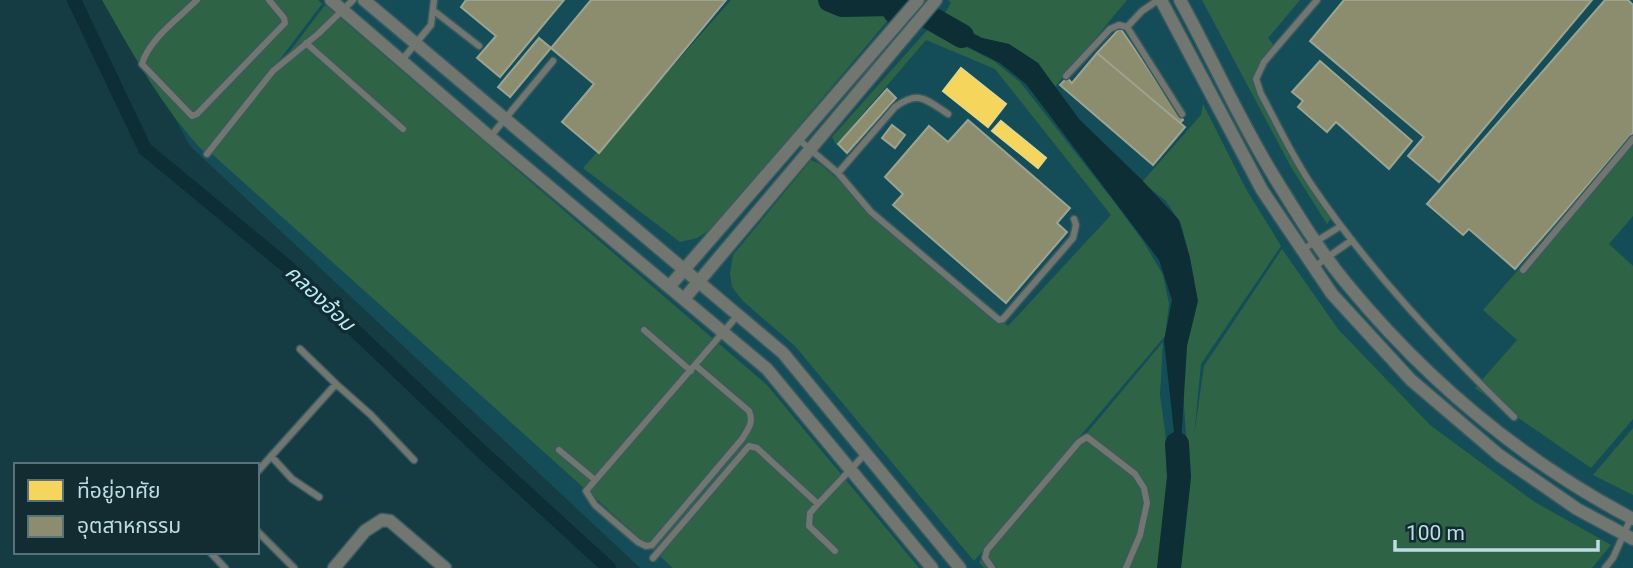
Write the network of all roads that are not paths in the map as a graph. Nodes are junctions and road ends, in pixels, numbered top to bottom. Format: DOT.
graph roads {
  1 [pos="197,0"];
  2 [pos="269,0"];
  3 [pos="331,0"];
  4 [pos="353,0"];
  5 [pos="365,0"];
  6 [pos="434,0"];
  7 [pos="918,0"];
  8 [pos="1160,0"];
  9 [pos="1317,0"];
  10 [pos="1183,1"];
  11 [pos="934,2"];
  12 [pos="343,10"];
  13 [pos="434,11"];
  14 [pos="1127,27"];
  15 [pos="306,43"];
  16 [pos="415,43"];
  17 [pos="479,46"];
  18 [pos="401,61"];
  19 [pos="553,61"];
  20 [pos="1066,76"];
  21 [pos="948,114"];
  22 [pos="1182,114"];
  23 [pos="504,120"];
  24 [pos="403,129"];
  25 [pos="489,137"];
  26 [pos="798,139"];
  27 [pos="1633,139"];
  28 [pos="810,149"];
  29 [pos="207,154"];
  30 [pos="838,173"];
  31 [pos="1074,219"];
  32 [pos="1341,226"];
  33 [pos="1352,240"];
  34 [pos="1316,242"];
  35 [pos="1302,250"];
  36 [pos="1328,258"];
  37 [pos="1313,267"];
  38 [pos="684,269"];
  39 [pos="1523,270"];
  40 [pos="697,281"];
  41 [pos="669,287"];
  42 [pos="684,299"];
  43 [pos="738,315"];
  44 [pos="644,330"];
  45 [pos="724,332"];
  46 [pos="300,349"];
  47 [pos="693,368"];
  48 [pos="337,383"];
  49 [pos="1514,417"];
  50 [pos="559,450"];
  51 [pos="866,453"];
  52 [pos="271,456"];
  53 [pos="414,460"];
  54 [pos="851,469"];
  55 [pos="259,470"];
  56 [pos="595,480"];
  57 [pos="319,497"];
  58 [pos="818,503"];
  59 [pos="1632,518"];
  60 [pos="259,533"];
  61 [pos="1628,536"];
  62 [pos="835,551"];
  63 [pos="213,554"];
  64 [pos="653,558"];
  65 [pos="225,568"];
  66 [pos="294,568"];
  67 [pos="334,568"];
  68 [pos="445,568"];
  69 [pos="932,568"];
  70 [pos="960,568"];
  71 [pos="992,568"];
  72 [pos="1126,568"];
  73 [pos="1605,568"];
  1 -- 2 [label="lane"];
  3 -- 12 [label="street"];
  4 -- 12 [label="lane"];
  5 -- 16 [label="street"];
  6 -- 13 [label="lane"];
  7 -- 26 [label="street"];
  8 -- 14 [label="lane"];
  8 -- 35 [label="street"];
  9 -- 32 [label="lane"];
  10 -- 34 [label="street"];
  11 -- 28 [label="street"];
  12 -- 15 [label="lane"];
  12 -- 18 [label="street"];
  13 -- 16 [label="lane"];
  13 -- 17 [label="lane"];
  14 -- 20 [label="lane"];
  14 -- 22 [label="lane"];
  15 -- 24 [label="lane"];
  15 -- 29 [label="lane"];
  16 -- 18 [label="lane"];
  16 -- 23 [label="street"];
  18 -- 25 [label="street"];
  19 -- 23 [label="lane"];
  21 -- 30 [label="lane"];
  23 -- 25 [label="lane"];
  23 -- 38 [label="street"];
  25 -- 41 [label="street"];
  26 -- 28 [label="lane"];
  26 -- 38 [label="street"];
  27 -- 39 [label="lane"];
  28 -- 30 [label="lane"];
  28 -- 40 [label="street"];
  30 -- 31 [label="lane"];
  32 -- 33 [label="lane"];
  32 -- 34 [label="lane"];
  33 -- 36 [label="lane"];
  33 -- 49 [label="lane"];
  34 -- 35 [label="lane"];
  34 -- 36 [label="street"];
  35 -- 37 [label="street"];
  36 -- 37 [label="lane"];
  36 -- 59 [label="street"];
  37 -- 61 [label="street"];
  38 -- 40 [label="street"];
  38 -- 41 [label="street"];
  40 -- 42 [label="street"];
  40 -- 43 [label="street"];
  41 -- 42 [label="street"];
  42 -- 45 [label="street"];
  43 -- 45 [label="lane"];
  43 -- 51 [label="street"];
  44 -- 47 [label="lane"];
  45 -- 47 [label="lane"];
  45 -- 54 [label="street"];
  46 -- 48 [label="lane"];
  47 -- 56 [label="lane"];
  47 -- 56 [label="lane"];
  48 -- 52 [label="lane"];
  48 -- 53 [label="lane"];
  50 -- 56 [label="lane"];
  51 -- 54 [label="lane"];
  51 -- 70 [label="street"];
  52 -- 55 [label="lane"];
  52 -- 57 [label="lane"];
  54 -- 58 [label="lane"];
  54 -- 69 [label="street"];
  58 -- 62 [label="lane"];
  58 -- 64 [label="lane"];
  59 -- 61 [label="lane"];
  60 -- 66 [label="lane"];
  61 -- 73 [label="lane"];
  63 -- 65 [label="lane"];
  67 -- 68 [label="street"];
  71 -- 72 [label="lane"];
}
